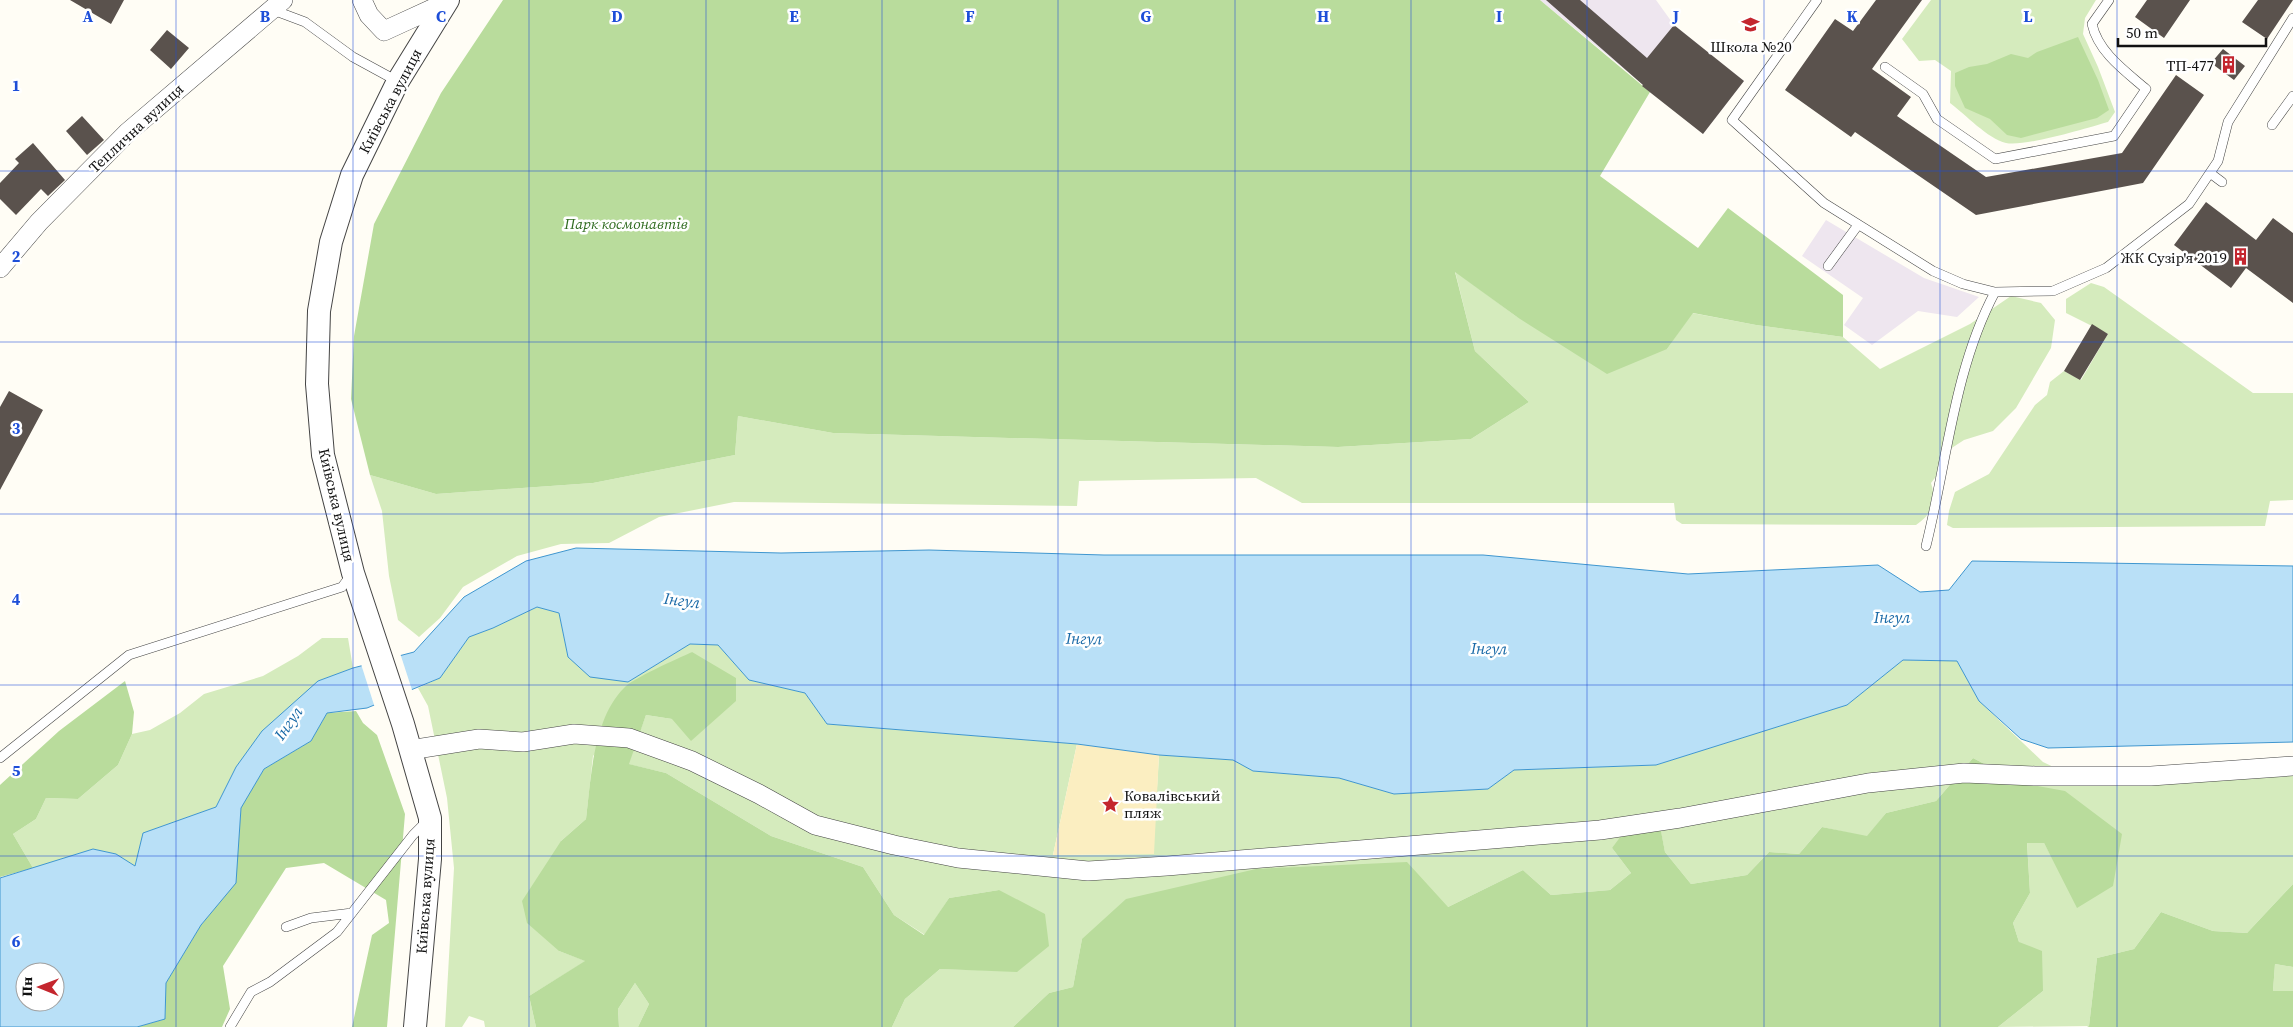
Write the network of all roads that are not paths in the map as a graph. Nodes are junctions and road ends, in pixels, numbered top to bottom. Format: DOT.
graph roads {
  1 [pos="350,0"];
  2 [pos="1817,0"];
  3 [pos="2109,0"];
  4 [pos="447,2"];
  5 [pos="277,4"];
  6 [pos="365,8"];
  7 [pos="2293,18"];
  8 [pos="1885,67"];
  9 [pos="398,81"];
  10 [pos="2293,96"];
  11 [pos="2272,125"];
  12 [pos="2210,173"];
  13 [pos="2222,182"];
  14 [pos="1858,225"];
  15 [pos="1828,266"];
  16 [pos="0,268"];
  17 [pos="1995,292"];
  18 [pos="1926,546"];
  19 [pos="353,573"];
  20 [pos="410,750"];
  21 [pos="0,758"];
  22 [pos="2293,766"];
  23 [pos="430,818"];
  24 [pos="352,913"];
  25 [pos="286,927"];
  26 [pos="230,1027"];
  27 [pos="415,1027"];
  1 -- 6 [label="lane"];
  2 -- 14 [label="lane"];
  3 -- 8 [label="lane"];
  4 -- 6 [label="street"];
  4 -- 9 [label="street, Київська вулиця"];
  5 -- 9 [label="lane"];
  5 -- 16 [label="street, Теплична вулиця"];
  7 -- 12 [label="lane"];
  9 -- 19 [label="street, Київська вулиця"];
  10 -- 11 [label="lane"];
  12 -- 13 [label="lane"];
  12 -- 17 [label="lane"];
  14 -- 15 [label="lane"];
  14 -- 17 [label="lane"];
  17 -- 18 [label="lane"];
  19 -- 20 [label="street, Київська вулиця"];
  19 -- 21 [label="lane"];
  20 -- 22 [label="street"];
  20 -- 23 [label="street, Київська вулиця"];
  23 -- 24 [label="lane"];
  23 -- 27 [label="street, Київська вулиця"];
  24 -- 25 [label="lane"];
  24 -- 26 [label="lane"];
}
